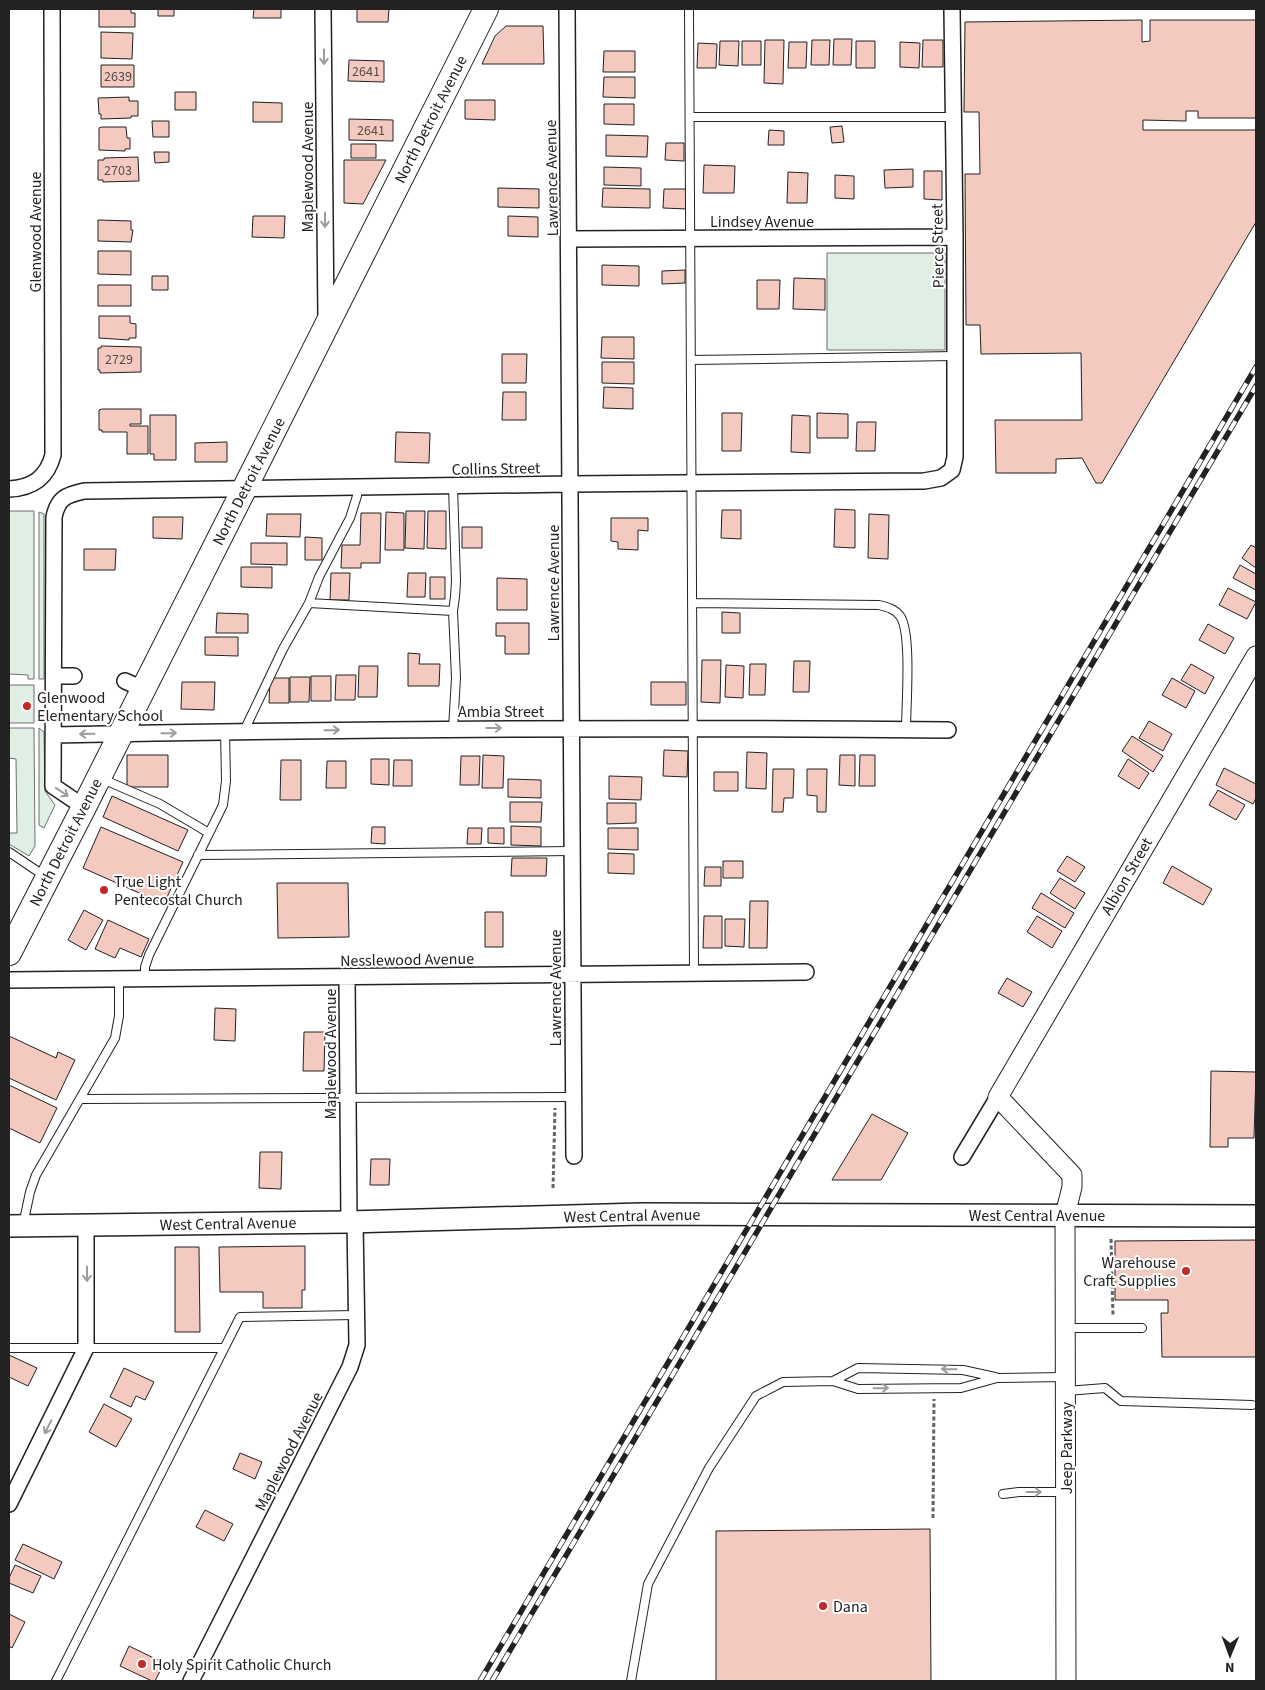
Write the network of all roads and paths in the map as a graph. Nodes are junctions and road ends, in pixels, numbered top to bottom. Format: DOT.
graph roads {
  1 [pos="52,9"];
  2 [pos="323,9"];
  3 [pos="486,9"];
  4 [pos="567,9"];
  5 [pos="689,9"];
  6 [pos="952,9"];
  7 [pos="952,116"];
  8 [pos="690,117"];
  9 [pos="955,237"];
  10 [pos="569,239"];
  11 [pos="691,239"];
  12 [pos="326,326"];
  13 [pos="956,356"];
  14 [pos="691,360"];
  15 [pos="942,478"];
  16 [pos="570,484"];
  17 [pos="692,484"];
  18 [pos="453,486"];
  19 [pos="357,487"];
  20 [pos="9,488"];
  21 [pos="244,489"];
  22 [pos="309,603"];
  23 [pos="692,603"];
  24 [pos="453,611"];
  25 [pos="1256,656"];
  26 [pos="54,676"];
  27 [pos="74,676"];
  28 [pos="453,728"];
  29 [pos="571,728"];
  30 [pos="693,728"];
  31 [pos="906,729"];
  32 [pos="948,730"];
  33 [pos="244,731"];
  34 [pos="225,732"];
  35 [pos="121,734"];
  36 [pos="54,735"];
  37 [pos="98,778"];
  38 [pos="84,807"];
  39 [pos="209,833"];
  40 [pos="572,851"];
  41 [pos="9,852"];
  42 [pos="198,855"];
  43 [pos="47,878"];
  44 [pos="9,953"];
  45 [pos="806,972"];
  46 [pos="694,973"];
  47 [pos="573,975"];
  48 [pos="347,977"];
  49 [pos="9,980"];
  50 [pos="119,980"];
  51 [pos="145,980"];
  52 [pos="574,1097"];
  53 [pos="348,1098"];
  54 [pos="998,1098"];
  55 [pos="80,1100"];
  56 [pos="560,1105"];
  57 [pos="574,1156"];
  58 [pos="962,1157"];
  59 [pos="553,1188"];
  60 [pos="1066,1215"];
  61 [pos="1256,1216"];
  62 [pos="352,1221"];
  63 [pos="86,1225"];
  64 [pos="16,1226"];
  65 [pos="1111,1240"];
  66 [pos="356,1315"];
  67 [pos="1113,1316"];
  68 [pos="1066,1328"];
  69 [pos="1142,1328"];
  70 [pos="9,1348"];
  71 [pos="86,1348"];
  72 [pos="223,1348"];
  73 [pos="997,1378"];
  74 [pos="833,1381"];
  75 [pos="1066,1384"];
  76 [pos="934,1388"];
  77 [pos="1252,1404"];
  78 [pos="1066,1492"];
  79 [pos="1003,1494"];
  80 [pos="9,1504"];
  81 [pos="933,1518"];
  82 [pos="56,1681"];
  83 [pos="191,1681"];
  84 [pos="631,1681"];
  85 [pos="1066,1681"];
  1 -- 20 [label="street, Glenwood Avenue"];
  2 -- 12 [label="street, Maplewood Avenue, one-way"];
  3 -- 12 [label="main road, North Detroit Avenue"];
  4 -- 10 [label="street, Lawrence Avenue"];
  5 -- 8 [label="lane"];
  6 -- 7 [label="street, Pierce Street"];
  7 -- 8 [label="lane"];
  7 -- 9 [label="street, Pierce Street"];
  8 -- 11 [label="lane"];
  9 -- 11 [label="street, Lindsey Avenue"];
  9 -- 13 [label="street, Pierce Street"];
  10 -- 11 [label="street, Lindsey Avenue"];
  10 -- 16 [label="street, Lawrence Avenue"];
  11 -- 14 [label="lane"];
  12 -- 21 [label="main road, North Detroit Avenue"];
  13 -- 14 [label="lane"];
  13 -- 15 [label="street, Pierce Street"];
  14 -- 17 [label="lane"];
  15 -- 17 [label="street, Collins Street"];
  16 -- 17 [label="street, Collins Street"];
  16 -- 18 [label="street, Collins Street"];
  16 -- 29 [label="street, Lawrence Avenue"];
  17 -- 23 [label="lane"];
  18 -- 19 [label="street, Collins Street"];
  18 -- 24 [label="lane"];
  19 -- 21 [label="street, Collins Street"];
  19 -- 22 [label="lane"];
  21 -- 26 [label="street, Collins Street"];
  21 -- 35 [label="main road, North Detroit Avenue"];
  22 -- 24 [label="lane"];
  22 -- 33 [label="lane"];
  23 -- 30 [label="lane"];
  23 -- 31 [label="lane"];
  24 -- 28 [label="lane"];
  25 -- 54 [label="street, Albion Street"];
  26 -- 27 [label="street"];
  26 -- 36 [label="street"];
  28 -- 29 [label="street, Ambia Street, one-way"];
  33 -- 28 [label="street, Ambia Street, one-way"];
  29 -- 30 [label="street, Ambia Street"];
  29 -- 40 [label="street, Lawrence Avenue"];
  30 -- 31 [label="street, Ambia Street"];
  30 -- 46 [label="lane"];
  31 -- 32 [label="street, Ambia Street"];
  33 -- 34 [label="street, Ambia Street"];
  35 -- 34 [label="street, Ambia Street, one-way"];
  34 -- 39 [label="lane"];
  35 -- 36 [label="street, Ambia Street, one-way"];
  35 -- 37 [label="main road, North Detroit Avenue"];
  36 -- 38 [label="street, one-way"];
  37 -- 38 [label="main road, North Detroit Avenue"];
  37 -- 39 [label="lane"];
  38 -- 43 [label="main road, North Detroit Avenue"];
  39 -- 42 [label="lane"];
  40 -- 42 [label="lane"];
  40 -- 47 [label="street, Lawrence Avenue"];
  41 -- 43 [label="lane"];
  42 -- 51 [label="lane"];
  43 -- 44 [label="main road, North Detroit Avenue"];
  45 -- 46 [label="street, Nesslewood Avenue"];
  46 -- 47 [label="street, Nesslewood Avenue"];
  47 -- 48 [label="street, Nesslewood Avenue"];
  47 -- 52 [label="street, Lawrence Avenue"];
  48 -- 51 [label="street, Nesslewood Avenue"];
  48 -- 53 [label="street, Maplewood Avenue"];
  49 -- 50 [label="street, Nesslewood Avenue"];
  50 -- 51 [label="street, Nesslewood Avenue"];
  50 -- 55 [label="lane"];
  52 -- 53 [label="lane"];
  52 -- 57 [label="street, Lawrence Avenue"];
  53 -- 55 [label="lane"];
  53 -- 62 [label="street, Maplewood Avenue"];
  54 -- 58 [label="street, Albion Street"];
  54 -- 60 [label="street"];
  55 -- 64 [label="lane"];
  56 -- 59 [label="path"];
  60 -- 61 [label="main road, West Central Avenue"];
  60 -- 62 [label="main road, West Central Avenue"];
  60 -- 68 [label="street, Jeep Parkway"];
  62 -- 63 [label="main road, West Central Avenue"];
  62 -- 66 [label="street, Maplewood Avenue"];
  63 -- 64 [label="main road, West Central Avenue"];
  63 -- 71 [label="street, one-way"];
  65 -- 67 [label="path"];
  66 -- 72 [label="lane"];
  66 -- 83 [label="street, Maplewood Avenue"];
  68 -- 69 [label="lane"];
  68 -- 75 [label="street, Jeep Parkway"];
  70 -- 71 [label="lane"];
  71 -- 72 [label="lane"];
  71 -- 80 [label="street, one-way"];
  72 -- 82 [label="lane"];
  73 -- 74 [label="lane, one-way"];
  73 -- 75 [label="lane"];
  73 -- 76 [label="lane"];
  74 -- 76 [label="lane, one-way"];
  74 -- 84 [label="lane"];
  75 -- 77 [label="lane"];
  75 -- 78 [label="street, Jeep Parkway"];
  76 -- 81 [label="path"];
  79 -- 78 [label="lane, one-way"];
  78 -- 85 [label="street, Jeep Parkway"];
}
